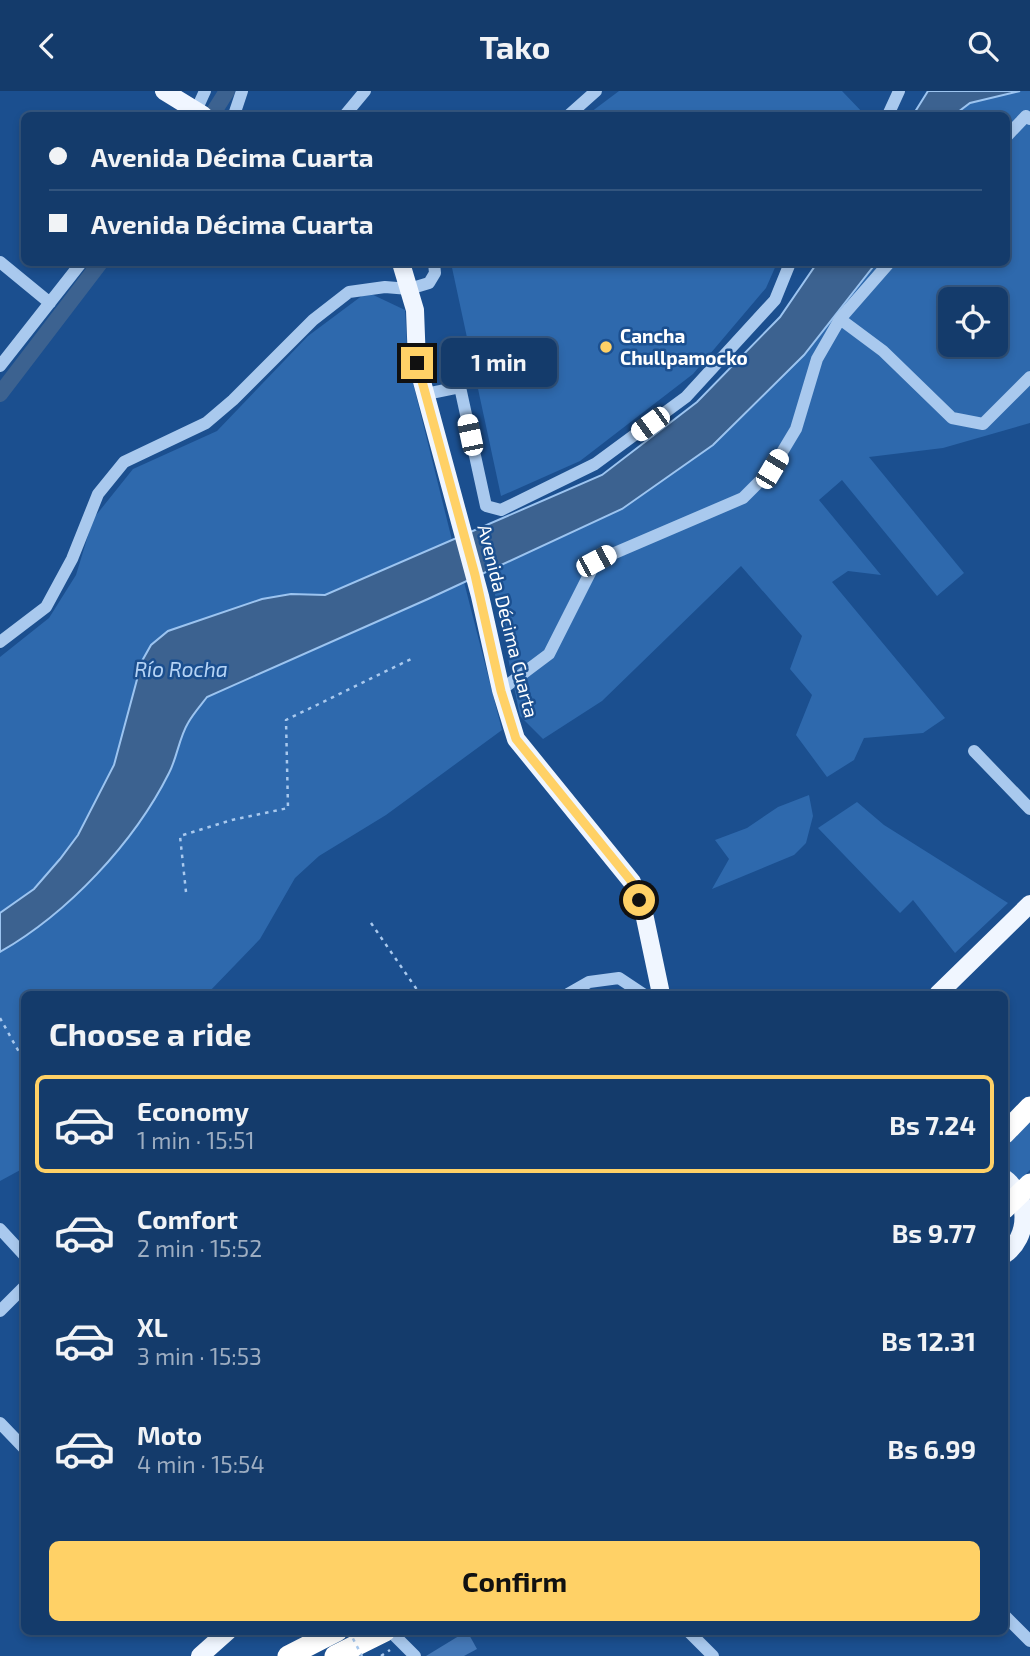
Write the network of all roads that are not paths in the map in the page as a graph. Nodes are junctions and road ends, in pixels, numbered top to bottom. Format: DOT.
graph roads {
  1 [pos="164,91"];
  2 [pos="205,91"];
  3 [pos="242,91"];
  4 [pos="365,91"];
  5 [pos="596,91"];
  6 [pos="899,91"];
  7 [pos="195,112"];
  8 [pos="199,112"];
  9 [pos="235,112"];
  10 [pos="348,112"];
  11 [pos="572,112"];
  12 [pos="889,112"];
  13 [pos="1030,119"];
  14 [pos="1010,133"];
  15 [pos="0,262"];
  16 [pos="79,266"];
  17 [pos="402,266"];
  18 [pos="434,266"];
  19 [pos="789,266"];
  20 [pos="886,266"];
  21 [pos="409,289"];
  22 [pos="50,303"];
  23 [pos="840,319"];
  24 [pos="0,366"];
  25 [pos="1030,377"];
  26 [pos="426,394"];
  27 [pos="0,642"];
  28 [pos="501,691"];
  29 [pos="974,751"];
  30 [pos="1030,809"];
  31 [pos="1030,904"];
  32 [pos="573,991"];
  33 [pos="638,991"];
  34 [pos="661,991"];
  35 [pos="941,991"];
  36 [pos="1030,1107"];
  37 [pos="1008,1130"];
  38 [pos="1008,1180"];
  39 [pos="1026,1188"];
  40 [pos="1008,1205"];
  41 [pos="0,1229"];
  42 [pos="1025,1249"];
  43 [pos="21,1252"];
  44 [pos="1008,1254"];
  45 [pos="21,1290"];
  46 [pos="0,1311"];
  47 [pos="0,1423"];
  48 [pos="21,1445"];
  49 [pos="1008,1619"];
  50 [pos="219,1635"];
  51 [pos="329,1635"];
  52 [pos="376,1635"];
  53 [pos="393,1635"];
  54 [pos="692,1635"];
  55 [pos="1030,1641"];
  56 [pos="408,1654"];
  57 [pos="200,1656"];
  58 [pos="288,1656"];
  59 [pos="335,1656"];
  60 [pos="713,1656"];
  1 -- 7 [label="main road"];
  2 -- 8 [label="street"];
  3 -- 9 [label="street"];
  4 -- 10 [label="street"];
  5 -- 11 [label="street"];
  6 -- 12 [label="street"];
  13 -- 14 [label="street"];
  15 -- 22 [label="street"];
  16 -- 22 [label="street"];
  17 -- 21 [label="main road, Avenida Décima Cuarta"];
  18 -- 21 [label="street"];
  19 -- 26 [label="street"];
  20 -- 23 [label="street"];
  21 -- 26 [label="main road, Avenida Décima Cuarta"];
  21 -- 27 [label="street"];
  22 -- 24 [label="street"];
  23 -- 25 [label="street"];
  23 -- 28 [label="street"];
  26 -- 28 [label="main road, Avenida Décima Cuarta"];
  28 -- 34 [label="main road, Avenida Décima Cuarta"];
  29 -- 30 [label="street"];
  31 -- 35 [label="main road"];
  32 -- 33 [label="street"];
  36 -- 37 [label="highway"];
  38 -- 39 [label="main road"];
  39 -- 40 [label="highway"];
  39 -- 42 [label="main road"];
  41 -- 43 [label="street"];
  42 -- 44 [label="main road"];
  45 -- 46 [label="street"];
  47 -- 48 [label="street"];
  49 -- 55 [label="street"];
  50 -- 57 [label="main road"];
  51 -- 58 [label="highway"];
  52 -- 59 [label="highway"];
  53 -- 56 [label="street"];
  54 -- 60 [label="street"];
}
